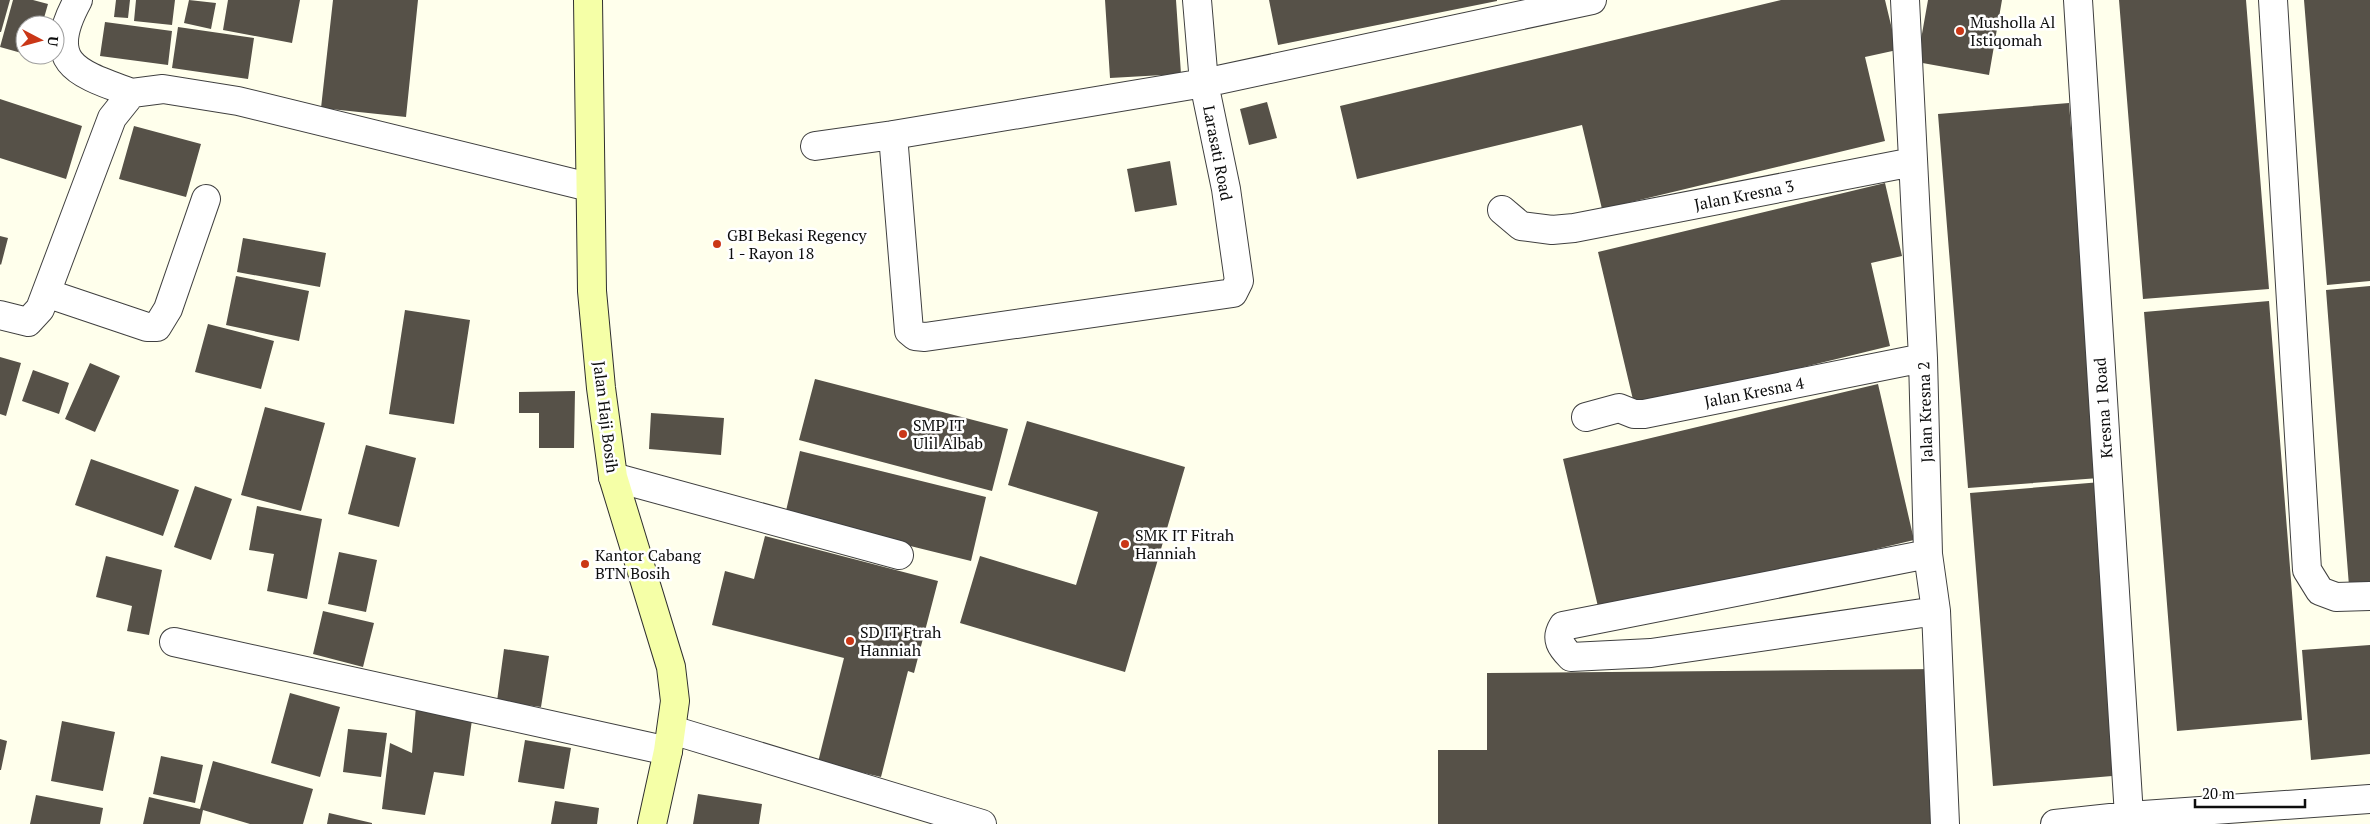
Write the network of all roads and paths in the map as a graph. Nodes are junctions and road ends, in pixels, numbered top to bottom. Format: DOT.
graph roads {
  1 [pos="78,0"];
  2 [pos="588,0"];
  3 [pos="1197,0"];
  4 [pos="1592,0"];
  5 [pos="1904,0"];
  6 [pos="2078,0"];
  7 [pos="2273,0"];
  8 [pos="1204,84"];
  9 [pos="132,93"];
  10 [pos="893,135"];
  11 [pos="816,146"];
  12 [pos="1913,162"];
  13 [pos="589,188"];
  14 [pos="206,199"];
  15 [pos="1502,210"];
  16 [pos="46,293"];
  17 [pos="0,315"];
  18 [pos="1923,358"];
  19 [pos="1586,417"];
  20 [pos="613,477"];
  21 [pos="1928,554"];
  22 [pos="899,555"];
  23 [pos="2370,596"];
  24 [pos="1936,611"];
  25 [pos="174,642"];
  26 [pos="670,740"];
  27 [pos="2370,799"];
  28 [pos="2129,816"];
  29 [pos="652,824"];
  30 [pos="982,824"];
  31 [pos="1945,824"];
  32 [pos="2055,824"];
  1 -- 9 [label="street"];
  2 -- 13 [label="main road, Jalan Haji Bosih"];
  3 -- 8 [label="street, Larasati Road"];
  4 -- 8 [label="street"];
  5 -- 12 [label="street, Jalan Kresna 2"];
  6 -- 28 [label="street, Kresna 1 Road"];
  7 -- 23 [label="street"];
  8 -- 10 [label="street"];
  8 -- 10 [label="street, Larasati Road"];
  9 -- 13 [label="street"];
  9 -- 16 [label="street"];
  10 -- 11 [label="street"];
  12 -- 15 [label="street, Jalan Kresna 3"];
  12 -- 18 [label="street, Jalan Kresna 2"];
  13 -- 20 [label="main road, Jalan Haji Bosih"];
  14 -- 16 [label="street"];
  16 -- 17 [label="street"];
  18 -- 19 [label="street, Jalan Kresna 4"];
  18 -- 21 [label="street, Jalan Kresna 2"];
  20 -- 22 [label="street"];
  20 -- 26 [label="main road, Jalan Haji Bosih"];
  21 -- 24 [label="street, Jalan Kresna 2"];
  21 -- 24 [label="street"];
  24 -- 31 [label="street, Jalan Kresna 2"];
  25 -- 26 [label="street"];
  26 -- 29 [label="main road, Jalan Haji Bosih"];
  26 -- 30 [label="street"];
  27 -- 28 [label="street"];
  28 -- 32 [label="street"];
}
